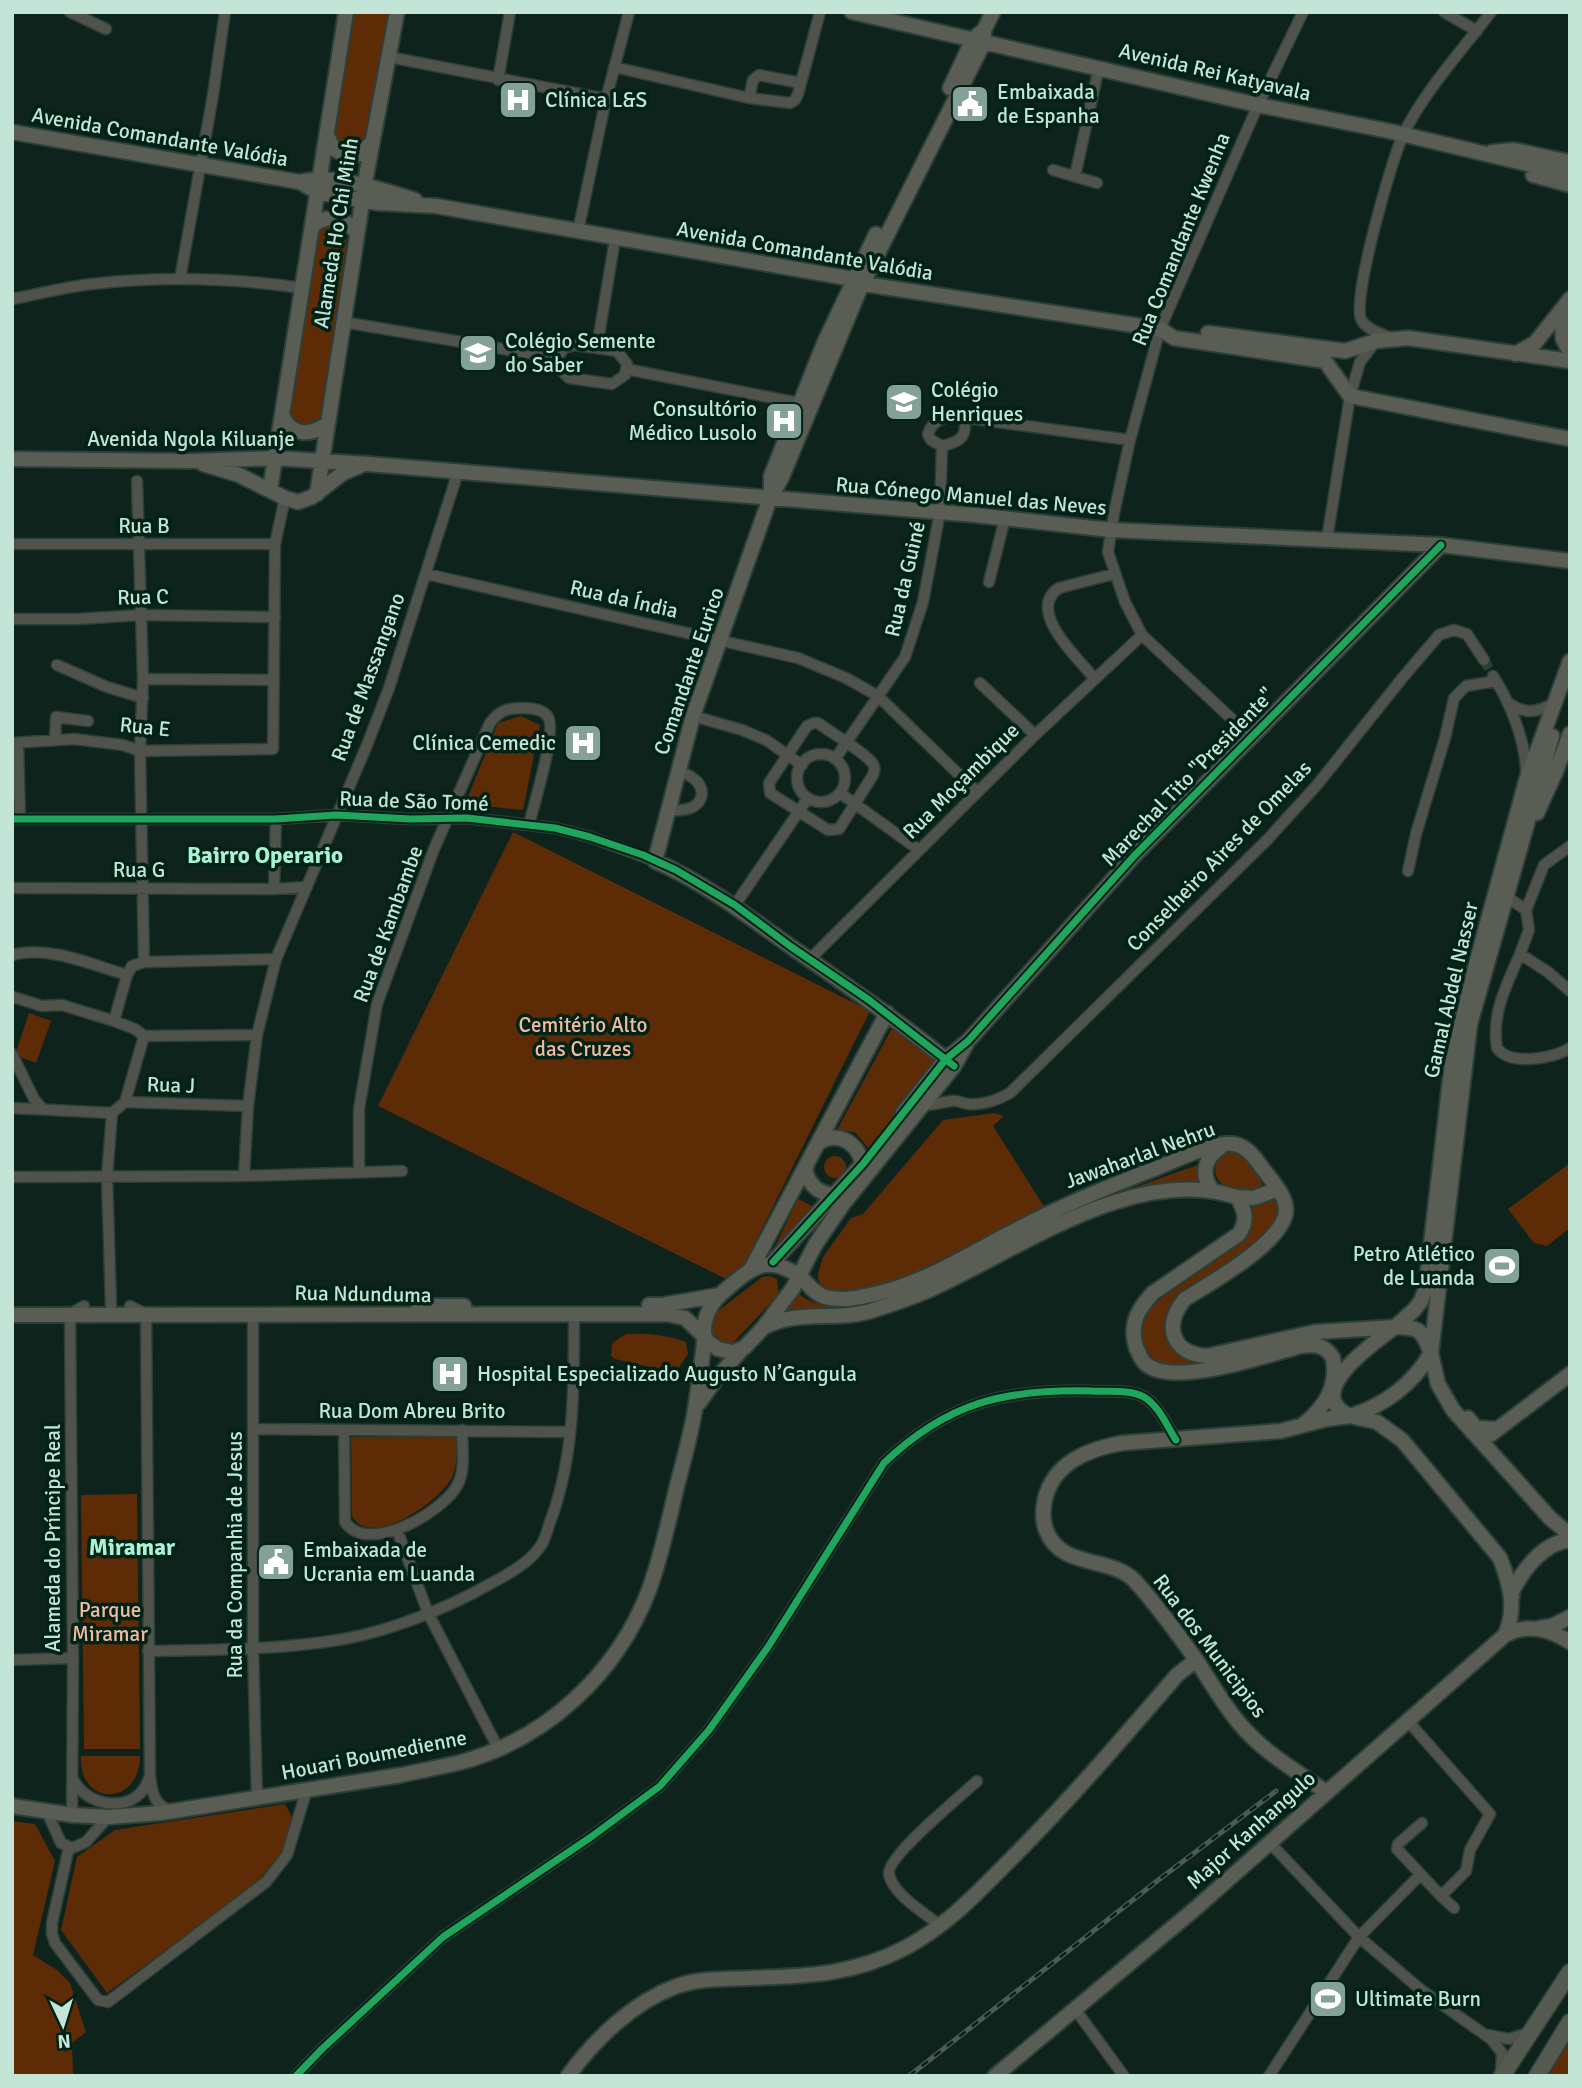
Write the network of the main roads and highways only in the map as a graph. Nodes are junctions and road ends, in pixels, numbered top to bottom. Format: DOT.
graph roads {
  1 [pos="346,12"];
  2 [pos="397,12"];
  3 [pos="852,12"];
  4 [pos="993,12"];
  5 [pos="980,37"];
  6 [pos="12,132"];
  7 [pos="327,135"];
  8 [pos="372,142"];
  9 [pos="1485,154"];
  10 [pos="1570,162"];
  11 [pos="1570,174"];
  12 [pos="1570,185"];
  13 [pos="319,186"];
  14 [pos="363,193"];
  15 [pos="312,226"];
  16 [pos="357,233"];
  17 [pos="858,281"];
  18 [pos="1565,305"];
  19 [pos="1164,331"];
  20 [pos="1570,352"];
  21 [pos="1515,354"];
  22 [pos="1570,361"];
  23 [pos="282,415"];
  24 [pos="328,423"];
  25 [pos="1570,439"];
  26 [pos="275,458"];
  27 [pos="12,459"];
  28 [pos="192,461"];
  29 [pos="322,461"];
  30 [pos="369,464"];
  31 [pos="270,491"];
  32 [pos="317,494"];
  33 [pos="770,498"];
  34 [pos="1441,545"];
  35 [pos="1570,561"];
  36 [pos="1570,661"];
  37 [pos="1570,678"];
  38 [pos="1570,734"];
  39 [pos="1521,845"];
  40 [pos="655,860"];
  41 [pos="887,1013"];
  42 [pos="950,1062"];
  43 [pos="818,1143"];
  44 [pos="1225,1144"];
  45 [pos="807,1162"];
  46 [pos="863,1171"];
  47 [pos="1278,1189"];
  48 [pos="1212,1190"];
  49 [pos="852,1193"];
  50 [pos="836,1195"];
  51 [pos="1237,1197"];
  52 [pos="773,1262"];
  53 [pos="750,1271"];
  54 [pos="800,1277"];
  55 [pos="1439,1283"];
  56 [pos="720,1295"];
  57 [pos="12,1307"];
  58 [pos="12,1315"];
  59 [pos="1395,1327"];
  60 [pos="763,1328"];
  61 [pos="705,1336"];
  62 [pos="744,1348"];
  63 [pos="1431,1353"];
  64 [pos="1569,1377"];
  65 [pos="1334,1385"];
  66 [pos="696,1407"];
  67 [pos="1350,1416"];
  68 [pos="1300,1427"];
  69 [pos="1497,1429"];
  70 [pos="1482,1443"];
  71 [pos="1570,1538"];
  72 [pos="1511,1594"];
  73 [pos="1570,1617"];
  74 [pos="1540,1628"];
  75 [pos="1505,1635"];
  76 [pos="1570,1642"];
  77 [pos="1196,1660"];
  78 [pos="1326,1792"];
  79 [pos="12,1806"];
  80 [pos="1570,1972"];
  81 [pos="1567,2025"];
  82 [pos="568,2076"];
  83 [pos="995,2076"];
  84 [pos="1501,2076"];
  85 [pos="1537,2076"];
  1 -- 7 [label="main road, Alameda Ho Chi Minh"];
  2 -- 8 [label="main road, Alameda Ho Chi Minh"];
  3 -- 5 [label="main road, Avenida Rei Katyavala"];
  4 -- 5 [label="main road, Comandante Eurico"];
  5 -- 9 [label="main road, Avenida Rei Katyavala"];
  5 -- 17 [label="main road, Comandante Eurico"];
  6 -- 13 [label="main road, Avenida Comandante Valódia"];
  7 -- 8 [label="main road"];
  7 -- 13 [label="main road, Alameda Ho Chi Minh"];
  8 -- 14 [label="main road, Alameda Ho Chi Minh"];
  9 -- 10 [label="main road"];
  9 -- 11 [label="main road, Avenida Rei Katyavala"];
  9 -- 12 [label="main road"];
  13 -- 14 [label="main road, Avenida Comandante Valódia"];
  13 -- 15 [label="main road, Alameda Ho Chi Minh"];
  14 -- 16 [label="main road, Alameda Ho Chi Minh"];
  14 -- 17 [label="main road, Avenida Comandante Valódia"];
  15 -- 16 [label="main road"];
  15 -- 23 [label="main road, Alameda Ho Chi Minh"];
  16 -- 24 [label="main road, Alameda Ho Chi Minh"];
  17 -- 19 [label="main road, Avenida Comandante Valódia"];
  17 -- 33 [label="main road, Comandante Eurico"];
  18 -- 20 [label="main road"];
  18 -- 21 [label="main road"];
  19 -- 21 [label="main road, Avenida Comandante Valódia"];
  19 -- 25 [label="main road, Avenida Comandante Valódia"];
  21 -- 22 [label="main road, Avenida Comandante Valódia"];
  23 -- 24 [label="main road"];
  23 -- 26 [label="main road, Alameda Ho Chi Minh"];
  24 -- 29 [label="main road, Alameda Ho Chi Minh"];
  26 -- 28 [label="main road, Avenida Ngola Kiluanje"];
  26 -- 29 [label="main road, Avenida Ngola Kiluanje"];
  26 -- 31 [label="main road, Alameda Ho Chi Minh"];
  27 -- 28 [label="main road, Avenida Ngola Kiluanje"];
  28 -- 31 [label="main road"];
  29 -- 30 [label="main road, Avenida Ngola Kiluanje"];
  29 -- 32 [label="main road, Alameda Ho Chi Minh"];
  30 -- 32 [label="main road"];
  30 -- 33 [label="main road, Rua Cónego Manuel das Neves"];
  31 -- 32 [label="main road"];
  33 -- 34 [label="main road, Rua Cónego Manuel das Neves"];
  33 -- 40 [label="main road, Comandante Eurico"];
  34 -- 35 [label="main road, Rua Cónego Manuel das Neves"];
  34 -- 42 [label="main road, Marechal Tito \"Presidente\""];
  36 -- 59 [label="main road, Gamal Abdel Nasser"];
  37 -- 39 [label="main road, Gamal Abdel Nasser"];
  38 -- 39 [label="main road, Gamal Abdel Nasser"];
  39 -- 55 [label="main road, Gamal Abdel Nasser"];
  40 -- 41 [label="main road, Rua de São Tomé"];
  41 -- 42 [label="main road, Rua de São Tomé"];
  41 -- 43 [label="main road"];
  42 -- 46 [label="main road, Marechal Tito \"Presidente\""];
  43 -- 45 [label="main road"];
  43 -- 46 [label="main road"];
  44 -- 47 [label="main road, Jawaharlal Nehru"];
  44 -- 48 [label="main road"];
  44 -- 54 [label="main road, Jawaharlal Nehru"];
  45 -- 50 [label="main road"];
  45 -- 53 [label="main road"];
  46 -- 49 [label="main road, Marechal Tito \"Presidente\""];
  46 -- 50 [label="main road, Marechal Tito \"Presidente\""];
  47 -- 51 [label="main road"];
  47 -- 59 [label="main road, Jawaharlal Nehru"];
  48 -- 51 [label="main road, Jawaharlal Nehru"];
  48 -- 60 [label="main road, Jawaharlal Nehru"];
  49 -- 50 [label="main road"];
  49 -- 54 [label="main road, Marechal Tito \"Presidente\""];
  50 -- 52 [label="main road, Marechal Tito \"Presidente\""];
  51 -- 65 [label="main road"];
  52 -- 53 [label="main road"];
  52 -- 54 [label="main road, Jawaharlal Nehru"];
  53 -- 56 [label="main road"];
  54 -- 60 [label="main road, Marechal Tito \"Presidente\""];
  55 -- 63 [label="main road, Gamal Abdel Nasser"];
  55 -- 69 [label="main road"];
  56 -- 57 [label="main road, Rua Ndunduma"];
  56 -- 61 [label="main road, Houari Boumedienne"];
  58 -- 61 [label="main road, Rua Ndunduma"];
  59 -- 63 [label="main road"];
  59 -- 65 [label="main road, Gamal Abdel Nasser"];
  60 -- 62 [label="main road, Marechal Tito \"Presidente\""];
  61 -- 62 [label="main road, Rua Ndunduma"];
  61 -- 66 [label="main road, Houari Boumedienne"];
  62 -- 66 [label="main road, Marechal Tito \"Presidente\""];
  63 -- 67 [label="main road, Rua dos Municipios"];
  63 -- 70 [label="main road"];
  64 -- 69 [label="main road"];
  65 -- 67 [label="main road"];
  65 -- 68 [label="main road, Gamal Abdel Nasser"];
  66 -- 79 [label="main road, Houari Boumedienne"];
  67 -- 68 [label="main road, Rua dos Municipios"];
  67 -- 72 [label="main road"];
  68 -- 77 [label="main road, Rua dos Municipios"];
  69 -- 70 [label="main road"];
  70 -- 71 [label="main road"];
  71 -- 72 [label="main road"];
  72 -- 74 [label="main road"];
  72 -- 75 [label="main road"];
  73 -- 74 [label="main road, Major Kanhangulo"];
  74 -- 75 [label="main road, Major Kanhangulo"];
  74 -- 76 [label="main road"];
  75 -- 78 [label="main road, Major Kanhangulo"];
  77 -- 78 [label="main road, Rua dos Municipios"];
  77 -- 82 [label="main road"];
  78 -- 83 [label="main road, Major Kanhangulo"];
  80 -- 84 [label="main road"];
  81 -- 85 [label="main road"];
}
